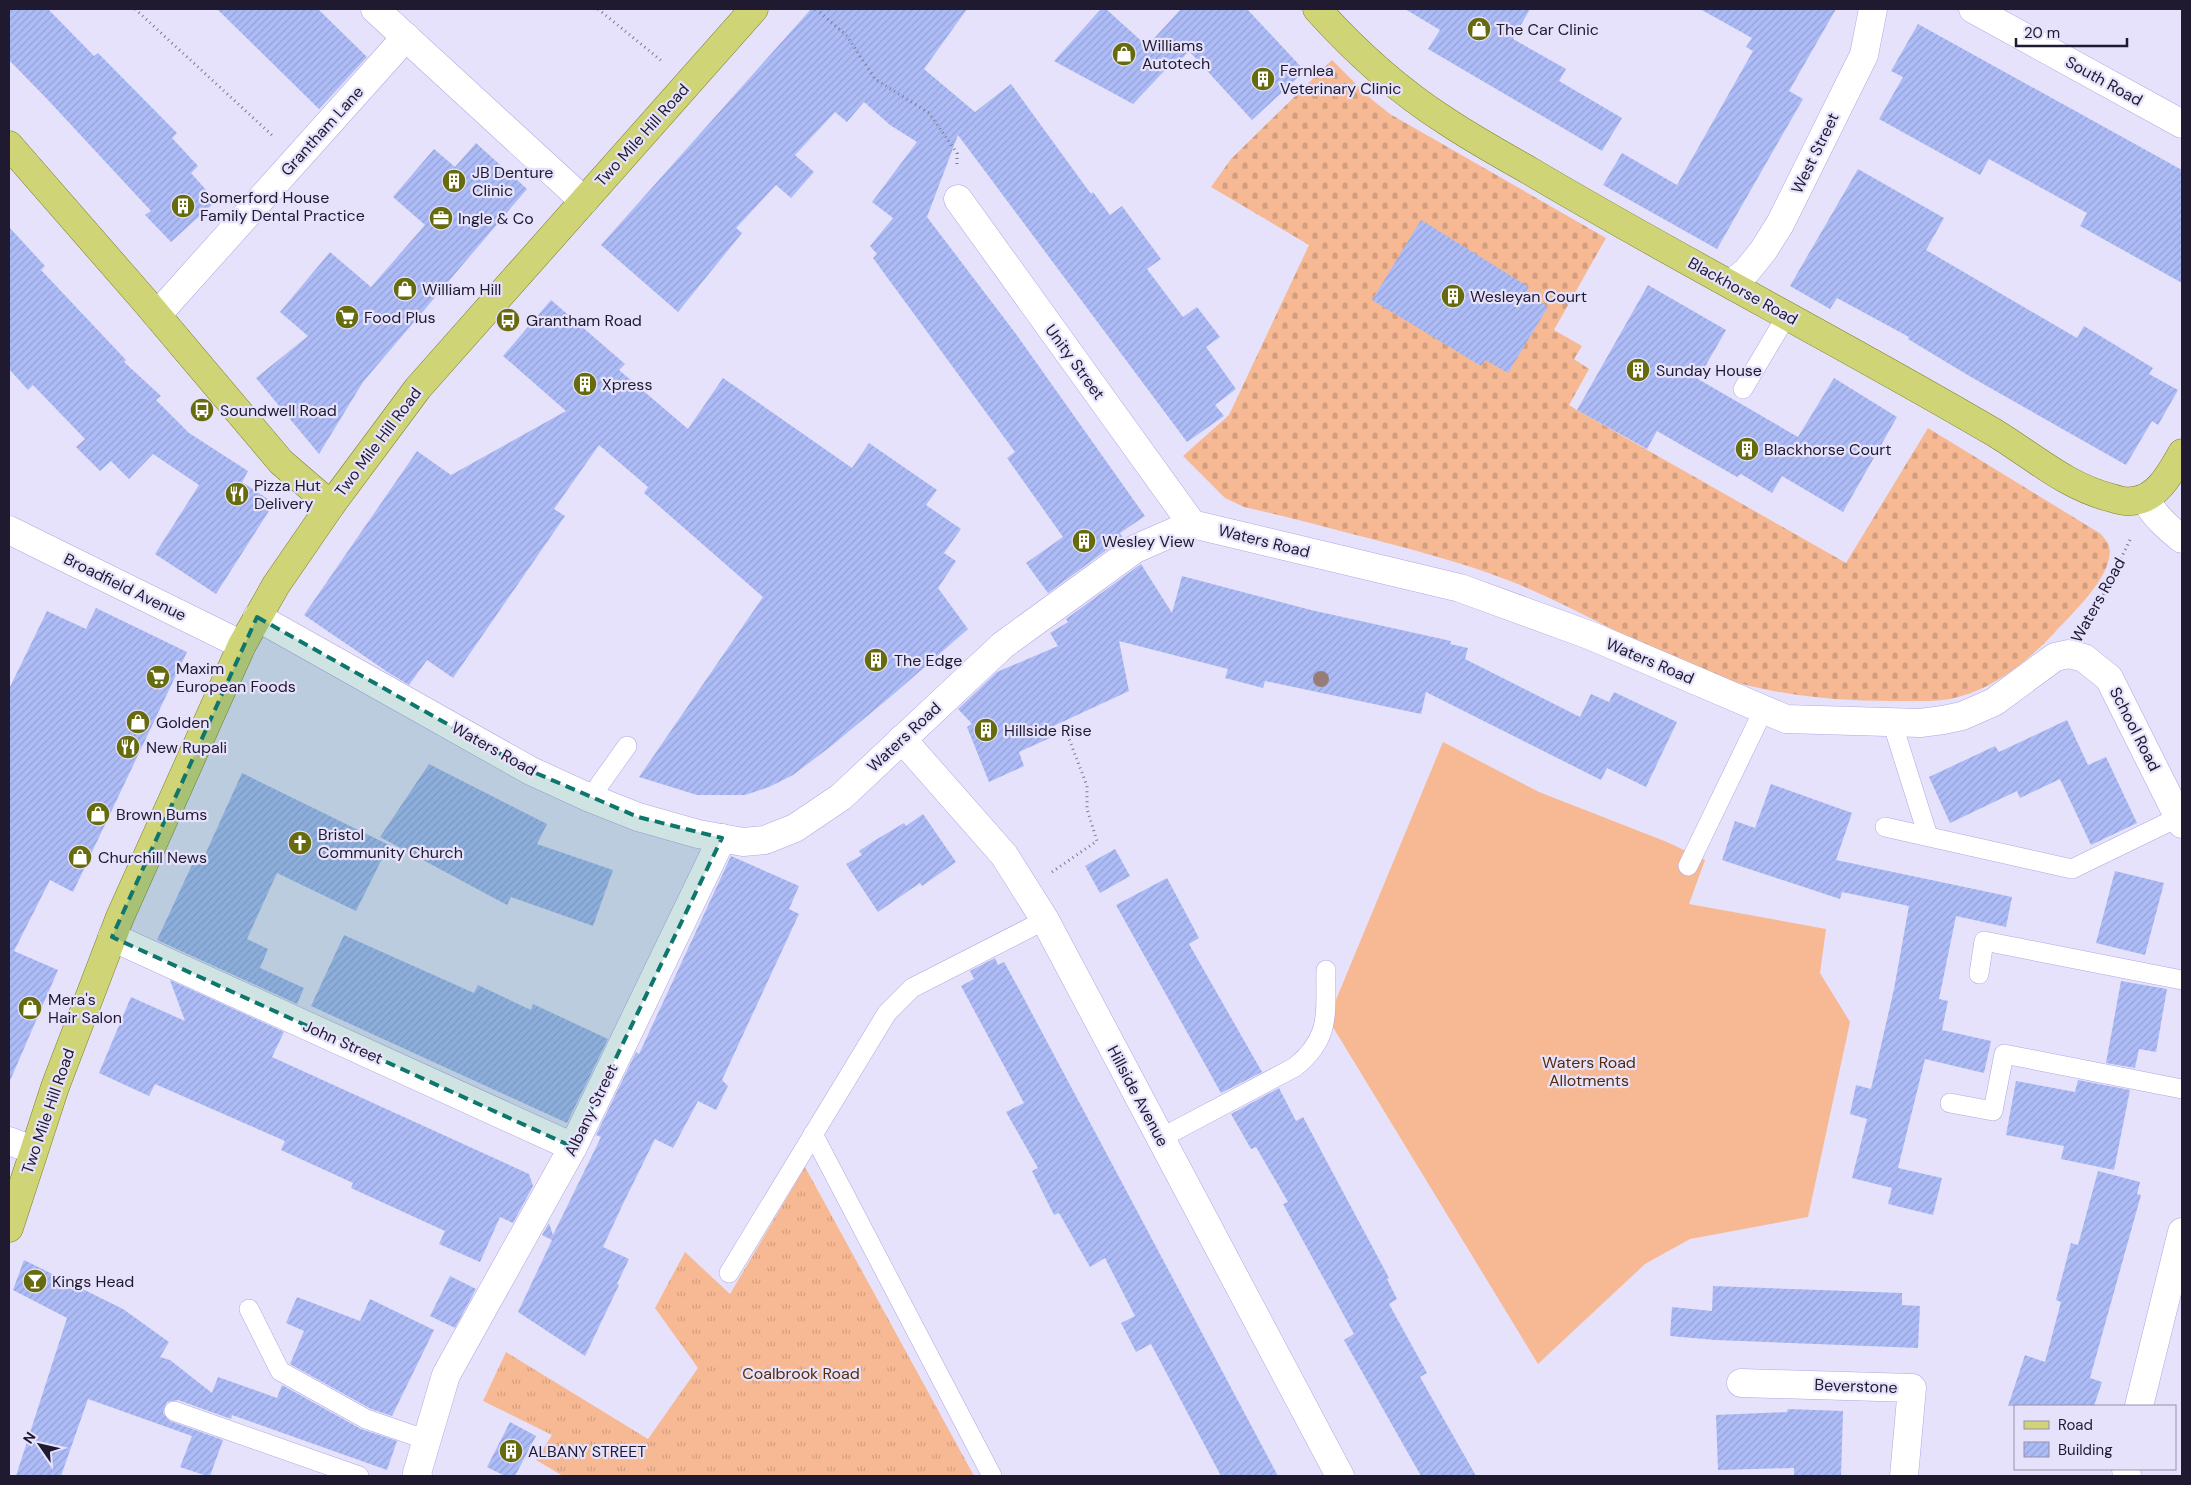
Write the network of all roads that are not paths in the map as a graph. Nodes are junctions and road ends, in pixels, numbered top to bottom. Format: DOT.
graph roads {
  1 [pos="375,9"];
  2 [pos="754,9"];
  3 [pos="1317,9"];
  4 [pos="1873,9"];
  5 [pos="1973,9"];
  6 [pos="406,37"];
  7 [pos="2182,124"];
  8 [pos="9,145"];
  9 [pos="958,199"];
  10 [pos="584,201"];
  11 [pos="1731,284"];
  12 [pos="1786,314"];
  13 [pos="158,315"];
  14 [pos="1742,389"];
  15 [pos="2182,453"];
  16 [pos="2147,503"];
  17 [pos="331,505"];
  18 [pos="1192,524"];
  19 [pos="9,530"];
  20 [pos="2182,539"];
  21 [pos="257,617"];
  22 [pos="242,645"];
  23 [pos="2069,654"];
  24 [pos="1764,710"];
  25 [pos="1892,722"];
  26 [pos="902,739"];
  27 [pos="627,746"];
  28 [pos="590,798"];
  29 [pos="2181,820"];
  30 [pos="1885,827"];
  31 [pos="1928,836"];
  32 [pos="722,838"];
  33 [pos="1688,866"];
  34 [pos="1045,920"];
  35 [pos="112,937"];
  36 [pos="1326,970"];
  37 [pos="1978,974"];
  38 [pos="2182,980"];
  39 [pos="2182,1089"];
  40 [pos="1950,1104"];
  41 [pos="813,1134"];
  42 [pos="1161,1138"];
  43 [pos="21,1145"];
  44 [pos="574,1147"];
  45 [pos="9,1228"];
  46 [pos="2182,1232"];
  47 [pos="729,1273"];
  48 [pos="249,1309"];
  49 [pos="1741,1383"];
  50 [pos="2139,1405"];
  51 [pos="174,1411"];
  52 [pos="427,1440"];
  53 [pos="359,1476"];
  54 [pos="418,1476"];
  55 [pos="992,1476"];
  56 [pos="1340,1476"];
  57 [pos="1904,1476"];
  1 -- 6 [label="street"];
  2 -- 10 [label="main road, Two Mile Hill Road"];
  3 -- 11 [label="main road, Blackhorse Road"];
  4 -- 11 [label="street, West Street"];
  5 -- 7 [label="street, South Road"];
  6 -- 10 [label="street"];
  6 -- 13 [label="street, Grantham Lane"];
  8 -- 13 [label="main road"];
  9 -- 18 [label="street, Unity Street"];
  10 -- 17 [label="main road, Two Mile Hill Road"];
  11 -- 12 [label="main road, Blackhorse Road"];
  12 -- 14 [label="lane"];
  12 -- 16 [label="main road, Blackhorse Road"];
  13 -- 17 [label="main road"];
  15 -- 16 [label="main road"];
  16 -- 20 [label="street"];
  17 -- 21 [label="main road, Two Mile Hill Road"];
  18 -- 24 [label="street, Waters Road"];
  18 -- 26 [label="street, Waters Road"];
  19 -- 22 [label="street, Broadfield Avenue"];
  21 -- 22 [label="main road, Two Mile Hill Road"];
  21 -- 28 [label="street, Waters Road"];
  22 -- 35 [label="main road, Two Mile Hill Road"];
  23 -- 25 [label="street, Waters Road"];
  23 -- 29 [label="street, School Road"];
  24 -- 25 [label="street, Waters Road"];
  24 -- 33 [label="lane"];
  25 -- 31 [label="lane"];
  26 -- 32 [label="street, Waters Road"];
  26 -- 34 [label="street, Hillside Avenue"];
  27 -- 28 [label="lane"];
  28 -- 32 [label="street, Waters Road"];
  29 -- 31 [label="lane"];
  30 -- 31 [label="lane"];
  32 -- 44 [label="street, Albany Street"];
  34 -- 41 [label="lane"];
  34 -- 42 [label="street, Hillside Avenue"];
  35 -- 43 [label="main road, Two Mile Hill Road"];
  35 -- 44 [label="street, John Street"];
  36 -- 42 [label="lane"];
  37 -- 38 [label="lane"];
  39 -- 40 [label="lane"];
  41 -- 47 [label="lane"];
  41 -- 55 [label="lane"];
  42 -- 56 [label="street, Hillside Avenue"];
  43 -- 45 [label="main road, Two Mile Hill Road"];
  44 -- 52 [label="street, Albany Street"];
  46 -- 50 [label="street"];
  48 -- 52 [label="lane"];
  49 -- 57 [label="street, Beverstone"];
  51 -- 53 [label="lane"];
  52 -- 54 [label="street, Albany Street"];
}
